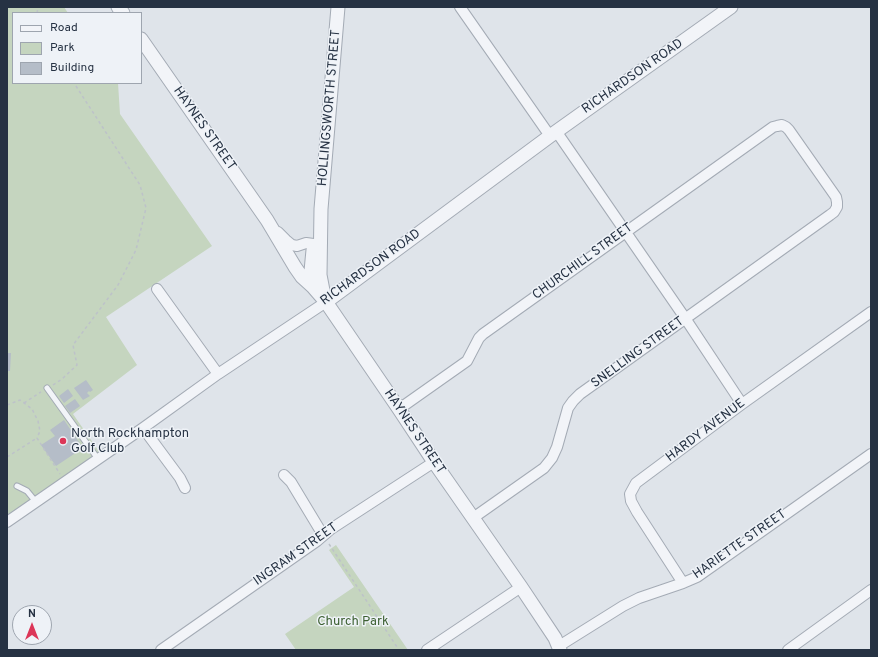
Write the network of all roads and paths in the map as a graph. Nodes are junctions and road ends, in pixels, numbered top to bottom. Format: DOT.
graph roads {
  1 [pos="338,7"];
  2 [pos="460,7"];
  3 [pos="731,7"];
  4 [pos="142,40"];
  5 [pos="75,84"];
  6 [pos="553,133"];
  7 [pos="834,212"];
  8 [pos="267,220"];
  9 [pos="626,232"];
  10 [pos="317,245"];
  11 [pos="313,287"];
  12 [pos="157,289"];
  13 [pos="326,302"];
  14 [pos="871,312"];
  15 [pos="685,318"];
  16 [pos="218,374"];
  17 [pos="47,388"];
  18 [pos="24,403"];
  19 [pos="742,404"];
  20 [pos="7,405"];
  21 [pos="399,409"];
  22 [pos="143,428"];
  23 [pos="37,438"];
  24 [pos="871,454"];
  25 [pos="7,456"];
  26 [pos="98,459"];
  27 [pos="434,462"];
  28 [pos="60,474"];
  29 [pos="284,475"];
  30 [pos="17,486"];
  31 [pos="185,488"];
  32 [pos="36,502"];
  33 [pos="473,518"];
  34 [pos="8,521"];
  35 [pos="323,535"];
  36 [pos="683,583"];
  37 [pos="521,587"];
  38 [pos="871,590"];
  39 [pos="559,648"];
  40 [pos="161,650"];
  41 [pos="400,650"];
  42 [pos="428,650"];
  43 [pos="788,650"];
  1 -- 10 [label="street, HOLLINGSWORTH STREET"];
  2 -- 6 [label="street"];
  3 -- 6 [label="street, RICHARDSON ROAD"];
  4 -- 8 [label="street, HAYNES STREET"];
  5 -- 17 [label="path"];
  6 -- 9 [label="street"];
  6 -- 13 [label="street, RICHARDSON ROAD"];
  7 -- 9 [label="street, CHURCHILL STREET"];
  7 -- 15 [label="street, SNELLING STREET"];
  8 -- 10 [label="street, HAYNES STREET"];
  8 -- 11 [label="street, HAYNES STREET"];
  9 -- 15 [label="street"];
  9 -- 21 [label="street, CHURCHILL STREET"];
  10 -- 11 [label="street, HOLLINGSWORTH STREET"];
  10 -- 13 [label="street, HOLLINGSWORTH STREET"];
  11 -- 13 [label="street, HAYNES STREET"];
  12 -- 16 [label="street"];
  13 -- 16 [label="street, RICHARDSON ROAD"];
  13 -- 21 [label="street, HAYNES STREET"];
  14 -- 19 [label="street, HARDY AVENUE"];
  15 -- 19 [label="street"];
  15 -- 33 [label="street, SNELLING STREET"];
  16 -- 22 [label="street, RICHARDSON ROAD"];
  17 -- 18 [label="path"];
  17 -- 26 [label="lane"];
  18 -- 20 [label="path"];
  18 -- 23 [label="path"];
  19 -- 36 [label="street, HARDY AVENUE"];
  21 -- 27 [label="street, HAYNES STREET"];
  22 -- 26 [label="street, RICHARDSON ROAD"];
  22 -- 31 [label="street"];
  23 -- 25 [label="path"];
  23 -- 28 [label="path"];
  24 -- 36 [label="street, HARIETTE STREET"];
  26 -- 32 [label="street, RICHARDSON ROAD"];
  27 -- 33 [label="street, HAYNES STREET"];
  27 -- 35 [label="street, INGRAM STREET"];
  29 -- 35 [label="street"];
  30 -- 32 [label="lane"];
  32 -- 34 [label="street, RICHARDSON ROAD"];
  33 -- 37 [label="street, HAYNES STREET"];
  35 -- 40 [label="street, INGRAM STREET"];
  35 -- 41 [label="path"];
  36 -- 39 [label="street, HARIETTE STREET"];
  37 -- 39 [label="street, HAYNES STREET"];
  37 -- 42 [label="street"];
  38 -- 43 [label="street"];
}
